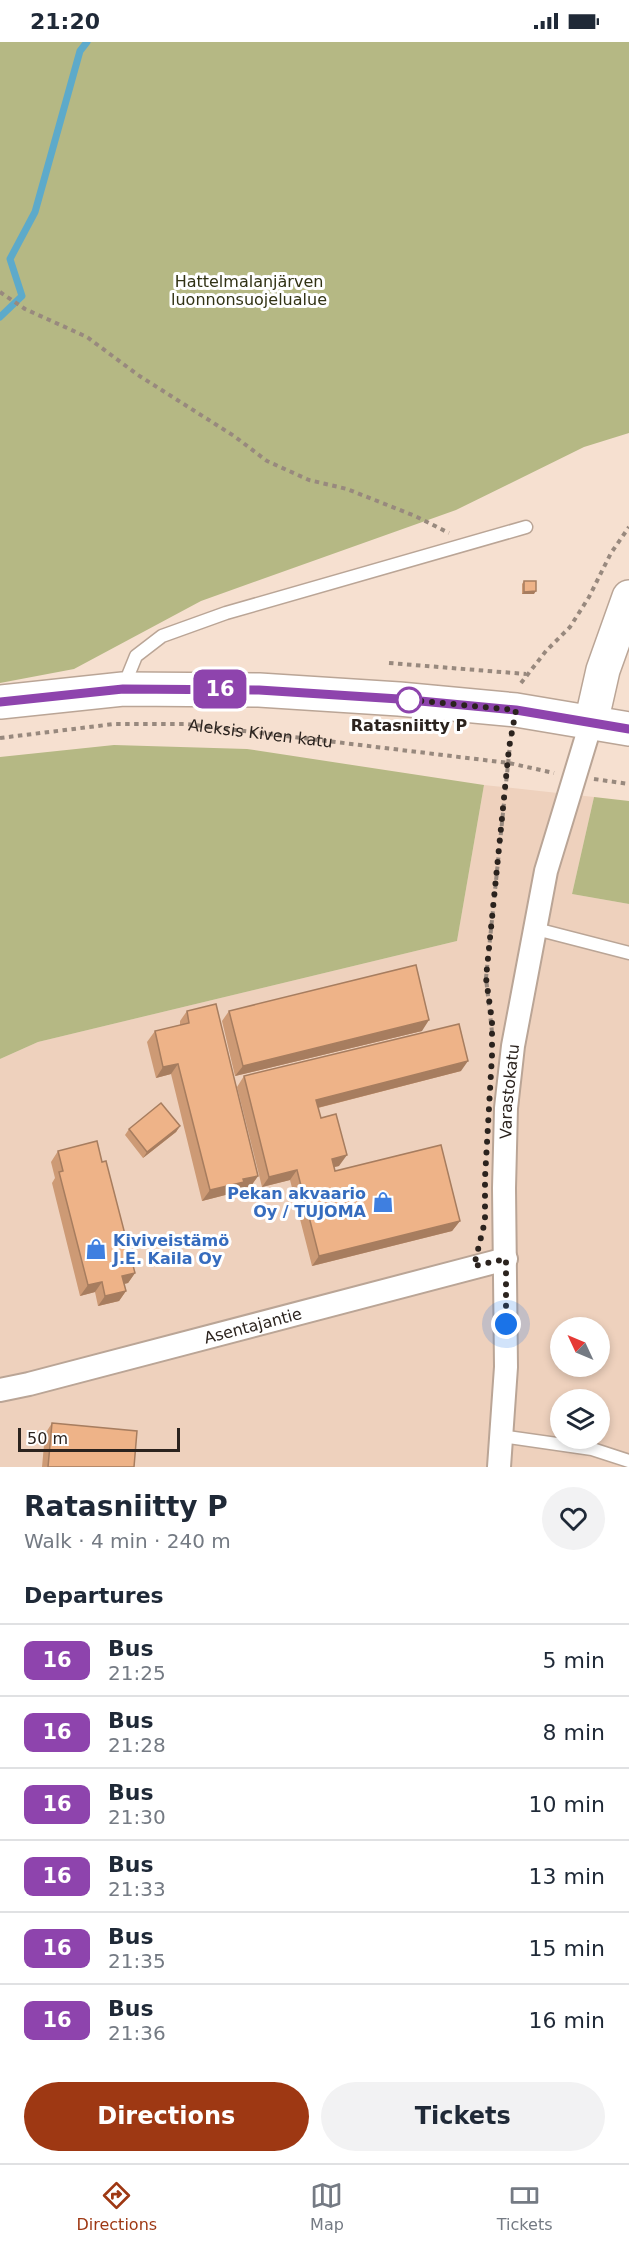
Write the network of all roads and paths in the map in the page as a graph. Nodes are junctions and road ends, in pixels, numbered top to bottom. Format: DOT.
graph roads {
  1 [pos="0,292"];
  2 [pos="526,527"];
  3 [pos="629,527"];
  4 [pos="467,543"];
  5 [pos="629,597"];
  6 [pos="389,663"];
  7 [pos="527,674"];
  8 [pos="123,689"];
  9 [pos="0,702"];
  10 [pos="516,710"];
  11 [pos="591,723"];
  12 [pos="629,729"];
  13 [pos="0,738"];
  14 [pos="509,762"];
  15 [pos="574,777"];
  16 [pos="629,783"];
  17 [pos="536,929"];
  18 [pos="629,952"];
  19 [pos="492,1044"];
  20 [pos="506,1259"];
  21 [pos="0,1390"];
  22 [pos="501,1436"];
  23 [pos="629,1461"];
  24 [pos="499,1467"];
  1 -- 4 [label="path"];
  2 -- 4 [label="lane"];
  3 -- 7 [label="path"];
  4 -- 8 [label="lane"];
  5 -- 11 [label="main road"];
  6 -- 7 [label="path"];
  7 -- 10 [label="path"];
  8 -- 9 [label="main road"];
  8 -- 10 [label="main road"];
  10 -- 11 [label="main road"];
  10 -- 14 [label="path"];
  11 -- 12 [label="main road"];
  11 -- 15 [label="street, Varastokatu"];
  13 -- 14 [label="path, Aleksis Kiven katu"];
  14 -- 15 [label="path, Aleksis Kiven katu"];
  14 -- 19 [label="path"];
  15 -- 16 [label="path, Aleksis Kiven katu"];
  15 -- 17 [label="street, Varastokatu"];
  17 -- 18 [label="lane"];
  17 -- 20 [label="street, Varastokatu"];
  20 -- 21 [label="street, Asentajantie"];
  20 -- 22 [label="street, Varastokatu"];
  22 -- 23 [label="lane"];
  22 -- 24 [label="street, Varastokatu"];
}
